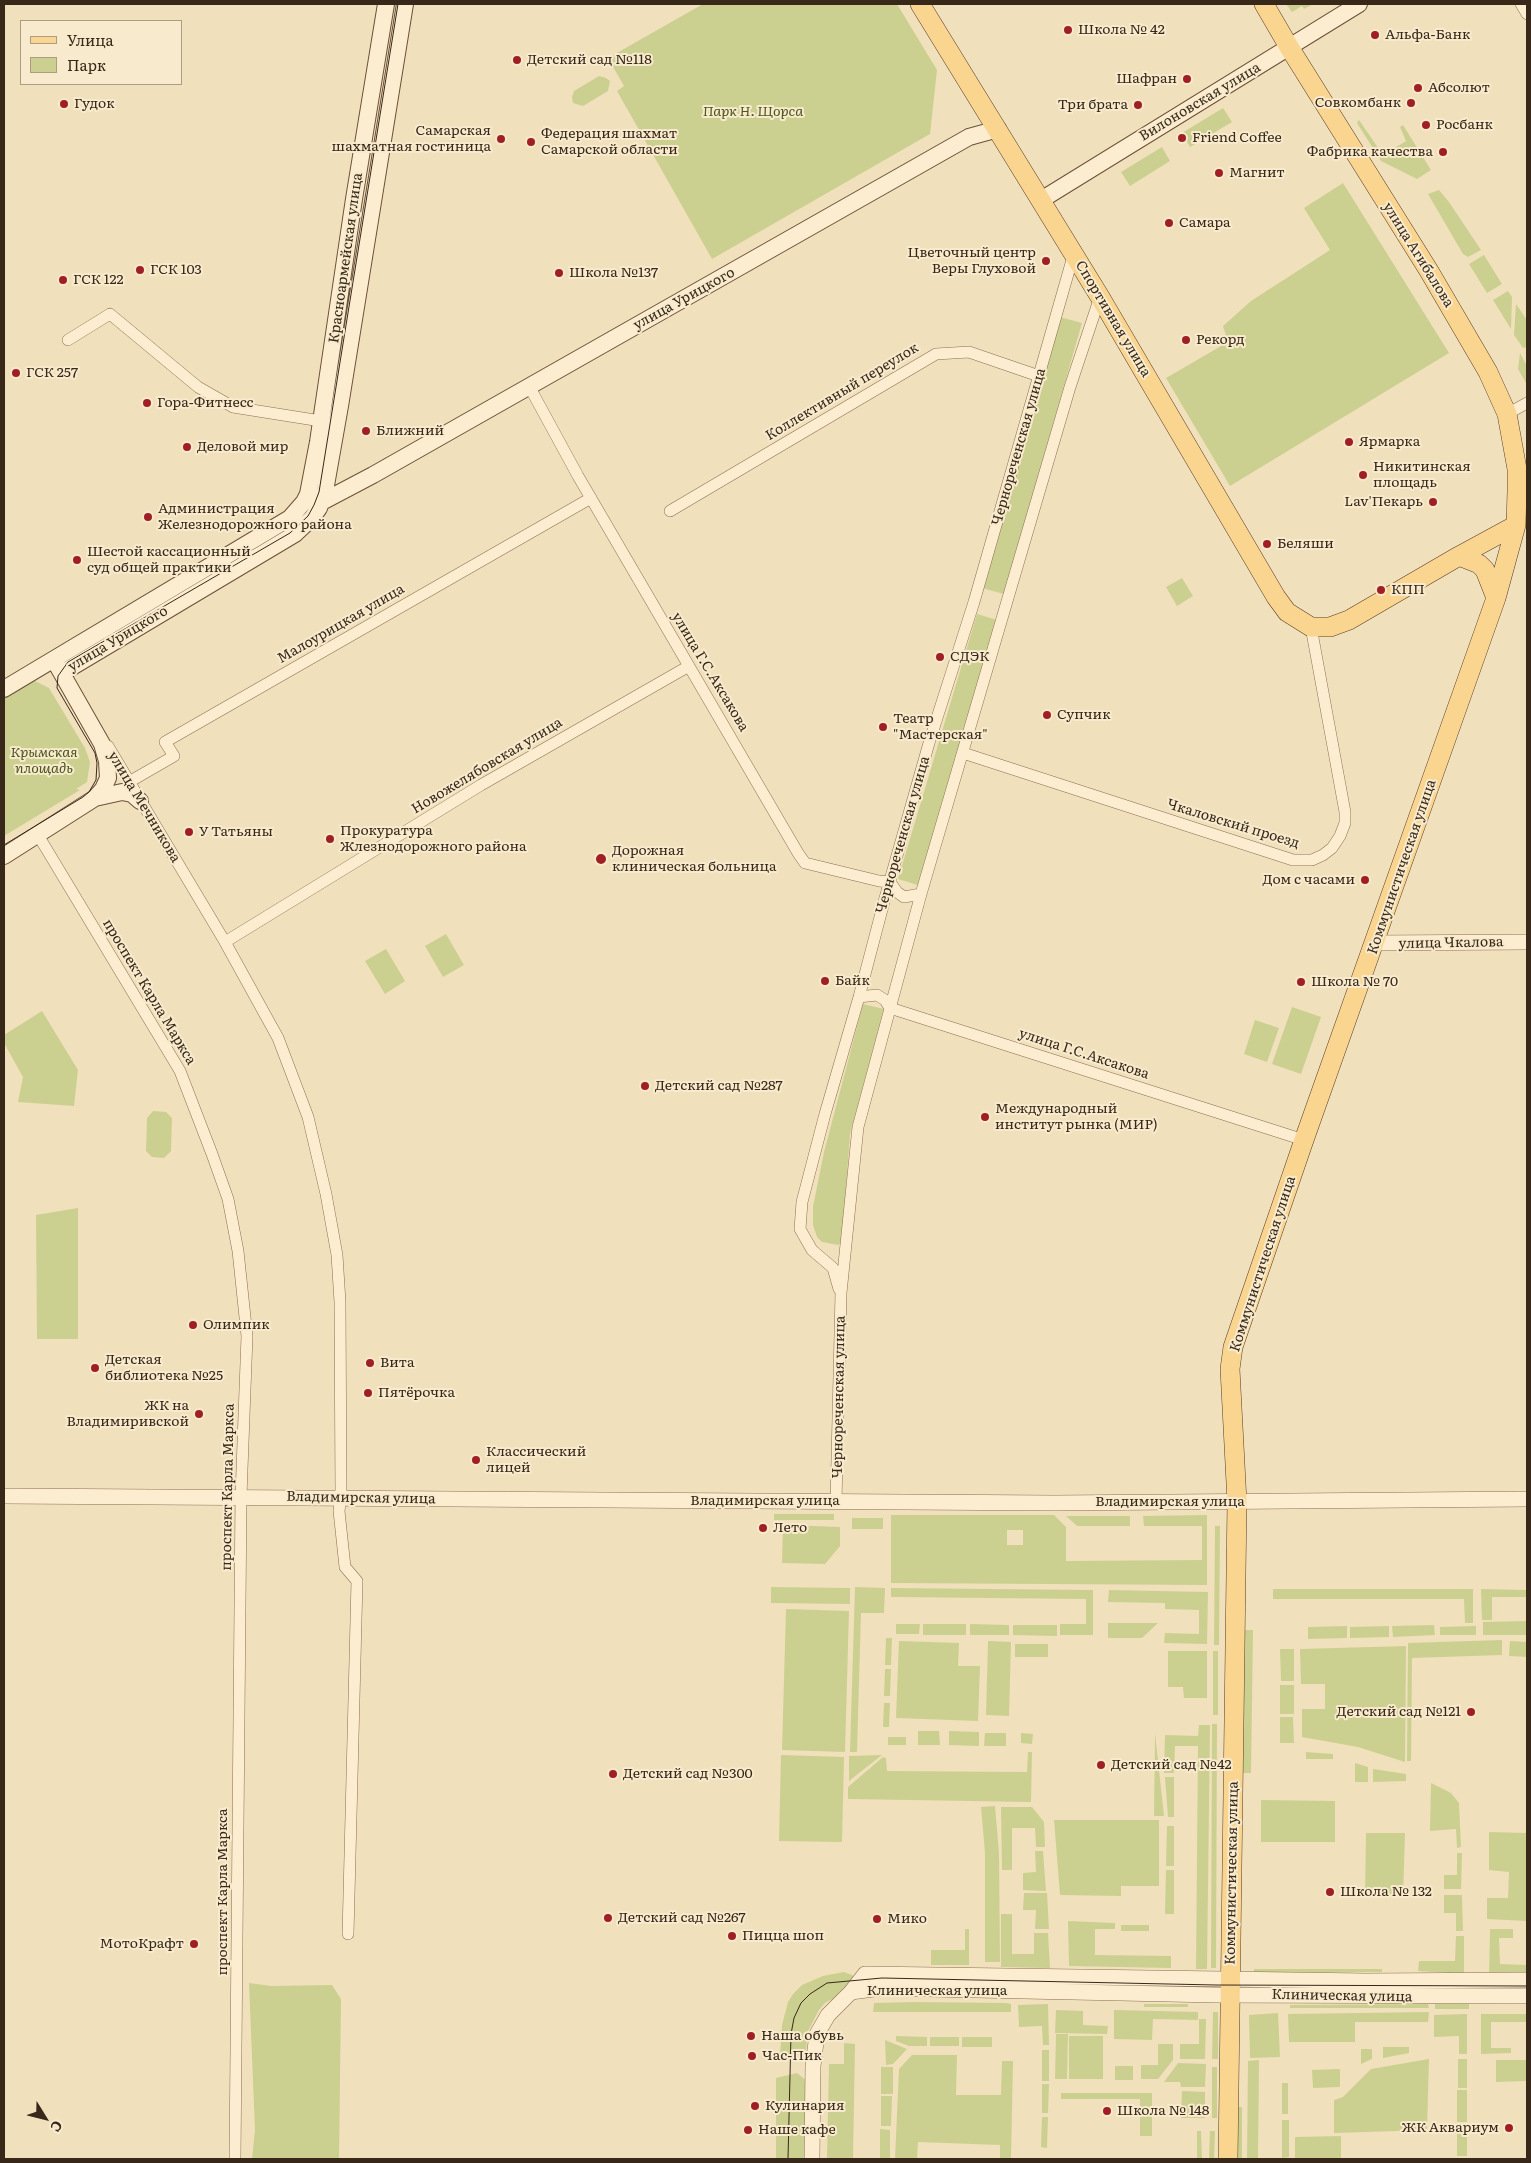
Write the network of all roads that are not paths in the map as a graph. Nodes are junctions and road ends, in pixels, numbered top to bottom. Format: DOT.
graph roads {
  1 [pos="386,4"];
  2 [pos="405,4"];
  3 [pos="920,4"];
  4 [pos="1264,4"];
  5 [pos="1359,4"];
  6 [pos="1521,4"];
  7 [pos="1527,14"];
  8 [pos="1289,47"];
  9 [pos="998,128"];
  10 [pos="1041,200"];
  11 [pos="1074,253"];
  12 [pos="1100,297"];
  13 [pos="68,340"];
  14 [pos="1039,376"];
  15 [pos="529,386"];
  16 [pos="1527,403"];
  17 [pos="1508,414"];
  18 [pos="321,421"];
  19 [pos="373,475"];
  20 [pos="591,498"];
  21 [pos="323,499"];
  22 [pos="670,511"];
  23 [pos="298,518"];
  24 [pos="1522,524"];
  25 [pos="1459,556"];
  26 [pos="1496,598"];
  27 [pos="1311,627"];
  28 [pos="689,666"];
  29 [pos="60,668"];
  30 [pos="4,690"];
  31 [pos="963,753"];
  32 [pos="129,782"];
  33 [pos="95,798"];
  34 [pos="140,801"];
  35 [pos="38,835"];
  36 [pos="4,856"];
  37 [pos="890,882"];
  38 [pos="921,894"];
  39 [pos="225,942"];
  40 [pos="1527,942"];
  41 [pos="1375,943"];
  42 [pos="859,997"];
  43 [pos="890,1008"];
  44 [pos="1304,1140"];
  45 [pos="840,1293"];
  46 [pos="4,1496"];
  47 [pos="241,1496"];
  48 [pos="341,1497"];
  49 [pos="1527,1499"];
  50 [pos="836,1501"];
  51 [pos="1237,1502"];
  52 [pos="348,1934"];
  53 [pos="1527,1980"];
  54 [pos="1230,1987"];
  55 [pos="1527,1996"];
  56 [pos="235,2159"];
  57 [pos="812,2159"];
  58 [pos="1228,2159"];
  1 -- 18 [label="main road, Красноармейская улица"];
  2 -- 21 [label="main road, Красноармейская улица"];
  3 -- 9 [label="main road, Спортивная улица"];
  4 -- 8 [label="main road, улица Агибалова"];
  5 -- 8 [label="main road, Вилоновская улица"];
  6 -- 7 [label="street"];
  8 -- 10 [label="main road, Вилоновская улица"];
  8 -- 17 [label="main road, улица Агибалова"];
  9 -- 10 [label="main road, Спортивная улица"];
  9 -- 15 [label="main road, улица Урицкого"];
  10 -- 11 [label="main road, Спортивная улица"];
  11 -- 12 [label="main road, Спортивная улица"];
  11 -- 14 [label="street, Чернореченская улица"];
  12 -- 27 [label="main road, Спортивная улица"];
  12 -- 31 [label="street, Чернореченская улица"];
  13 -- 18 [label="street"];
  14 -- 22 [label="street, Коллективный переулок"];
  14 -- 37 [label="street, Чернореченская улица"];
  15 -- 19 [label="main road, улица Урицкого"];
  15 -- 20 [label="street, улица Г.С.Аксакова"];
  16 -- 17 [label="street"];
  17 -- 24 [label="main road, улица Агибалова"];
  18 -- 23 [label="main road, Красноармейская улица"];
  19 -- 21 [label="main road"];
  19 -- 23 [label="main road"];
  20 -- 28 [label="street, улица Г.С.Аксакова"];
  20 -- 32 [label="street, Малоурицкая улица"];
  21 -- 23 [label="main road, улица Урицкого"];
  23 -- 29 [label="main road, улица Урицкого"];
  24 -- 25 [label="main road"];
  24 -- 26 [label="main road, Коммунистическая улица"];
  25 -- 26 [label="main road"];
  25 -- 27 [label="main road"];
  26 -- 41 [label="main road, Коммунистическая улица"];
  27 -- 31 [label="street, Чкаловский проезд"];
  28 -- 37 [label="street, улица Г.С.Аксакова"];
  28 -- 39 [label="street, Новожелябовская улица"];
  29 -- 30 [label="main road, улица Урицкого"];
  29 -- 32 [label="street, улица Мечникова"];
  29 -- 33 [label="main road, улица Урицкого"];
  31 -- 38 [label="street, Чернореченская улица"];
  32 -- 34 [label="street, улица Мечникова"];
  33 -- 34 [label="main road"];
  33 -- 35 [label="main road, улица Урицкого"];
  34 -- 39 [label="street, улица Мечникова"];
  35 -- 36 [label="main road, улица Урицкого"];
  35 -- 47 [label="street, проспект Карла Маркса"];
  37 -- 38 [label="street, улица Г.С.Аксакова"];
  37 -- 42 [label="street, Чернореченская улица"];
  38 -- 43 [label="street, Чернореченская улица"];
  39 -- 48 [label="street"];
  40 -- 41 [label="street, улица Чкалова"];
  41 -- 44 [label="main road, Коммунистическая улица"];
  42 -- 43 [label="street, улица Г.С.Аксакова"];
  42 -- 45 [label="street, Чернореченская улица"];
  43 -- 44 [label="street, улица Г.С.Аксакова"];
  43 -- 45 [label="street, Чернореченская улица"];
  44 -- 51 [label="main road, Коммунистическая улица"];
  45 -- 50 [label="street, Чернореченская улица"];
  46 -- 47 [label="street, Владимирская улица"];
  47 -- 48 [label="street, Владимирская улица"];
  47 -- 56 [label="street, проспект Карла Маркса"];
  48 -- 50 [label="street, Владимирская улица"];
  48 -- 52 [label="street"];
  49 -- 51 [label="street, Владимирская улица"];
  50 -- 51 [label="street, Владимирская улица"];
  51 -- 54 [label="main road, Коммунистическая улица"];
  53 -- 54 [label="street, Клиническая улица"];
  54 -- 55 [label="street, Клиническая улица"];
  54 -- 57 [label="street, Клиническая улица"];
  54 -- 58 [label="main road, Коммунистическая улица"];
}
